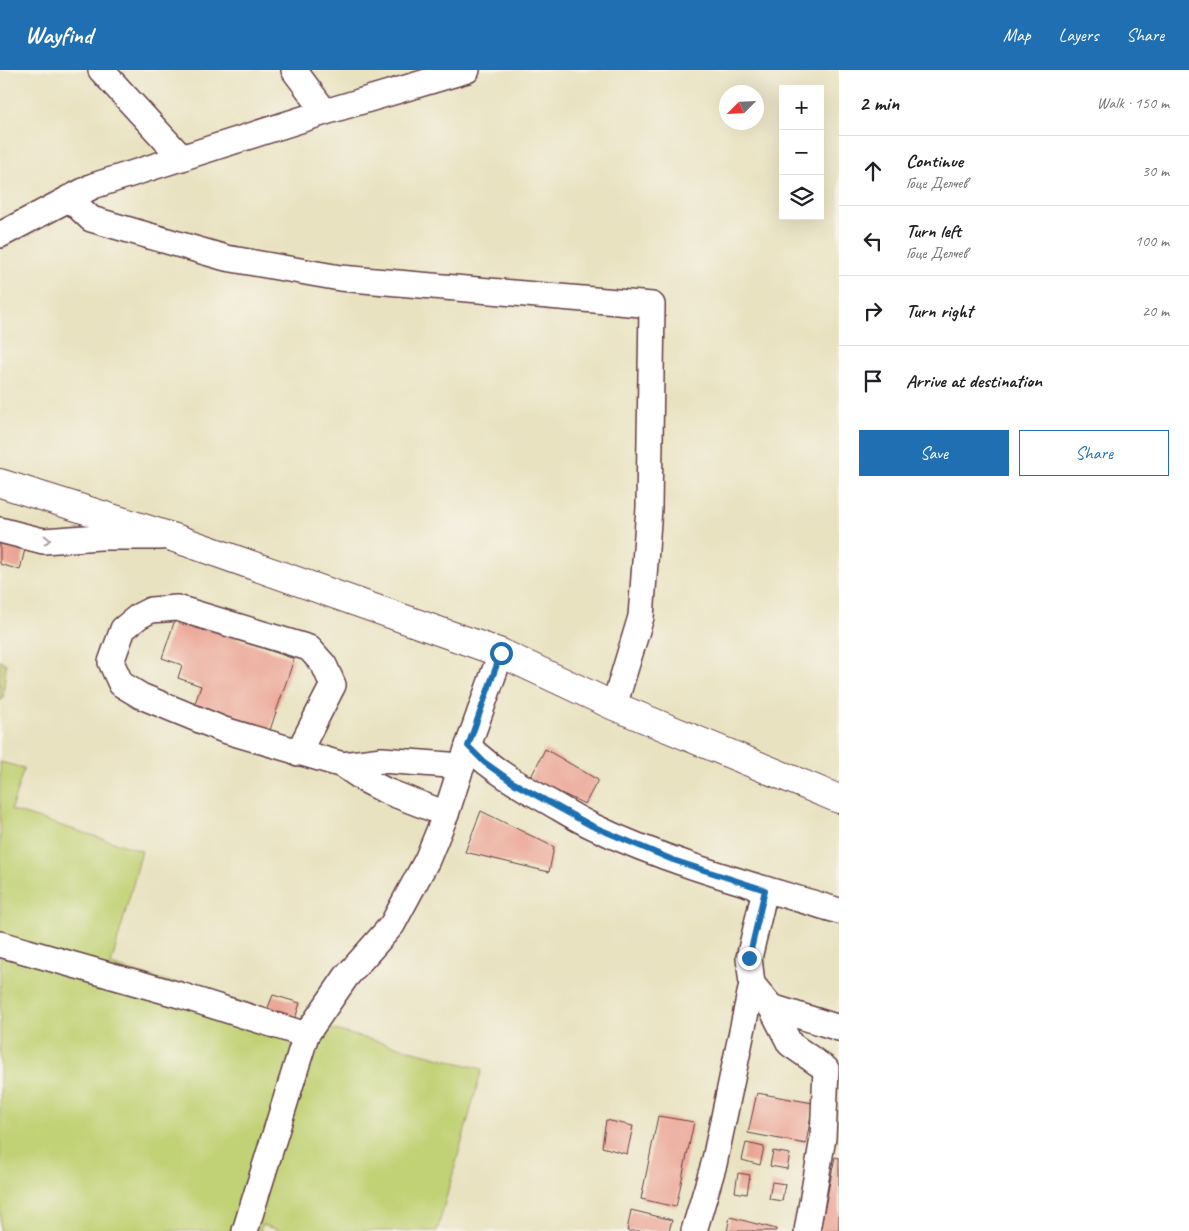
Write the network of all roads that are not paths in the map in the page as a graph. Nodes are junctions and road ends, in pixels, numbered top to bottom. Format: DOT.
graph roads {
  1 [pos="101,70"];
  2 [pos="294,70"];
  3 [pos="455,72"];
  4 [pos="325,112"];
  5 [pos="182,158"];
  6 [pos="69,198"];
  7 [pos="0,235"];
  8 [pos="0,483"];
  9 [pos="0,530"];
  10 [pos="172,537"];
  11 [pos="501,653"];
  12 [pos="614,706"];
  13 [pos="298,753"];
  14 [pos="465,756"];
  15 [pos="344,766"];
  16 [pos="839,798"];
  17 [pos="446,814"];
  18 [pos="765,890"];
  19 [pos="839,911"];
  20 [pos="0,944"];
  21 [pos="752,984"];
  22 [pos="771,1007"];
  23 [pos="839,1028"];
  24 [pos="306,1035"];
  25 [pos="245,1231"];
  26 [pos="694,1231"];
  27 [pos="807,1231"];
  1 -- 5 [label="street"];
  2 -- 4 [label="street"];
  3 -- 4 [label="street"];
  4 -- 5 [label="street"];
  5 -- 6 [label="street"];
  6 -- 7 [label="street"];
  6 -- 12 [label="street"];
  8 -- 10 [label="main road"];
  9 -- 10 [label="street, one-way"];
  10 -- 11 [label="main road"];
  11 -- 12 [label="main road"];
  11 -- 14 [label="street"];
  12 -- 16 [label="main road"];
  13 -- 13 [label="street"];
  13 -- 15 [label="street"];
  14 -- 15 [label="street"];
  14 -- 17 [label="street"];
  14 -- 18 [label="street"];
  15 -- 17 [label="street"];
  17 -- 24 [label="street"];
  18 -- 19 [label="street"];
  18 -- 21 [label="street"];
  20 -- 24 [label="street"];
  21 -- 22 [label="street"];
  21 -- 26 [label="street"];
  22 -- 23 [label="street"];
  22 -- 27 [label="street"];
  24 -- 25 [label="street"];
}
